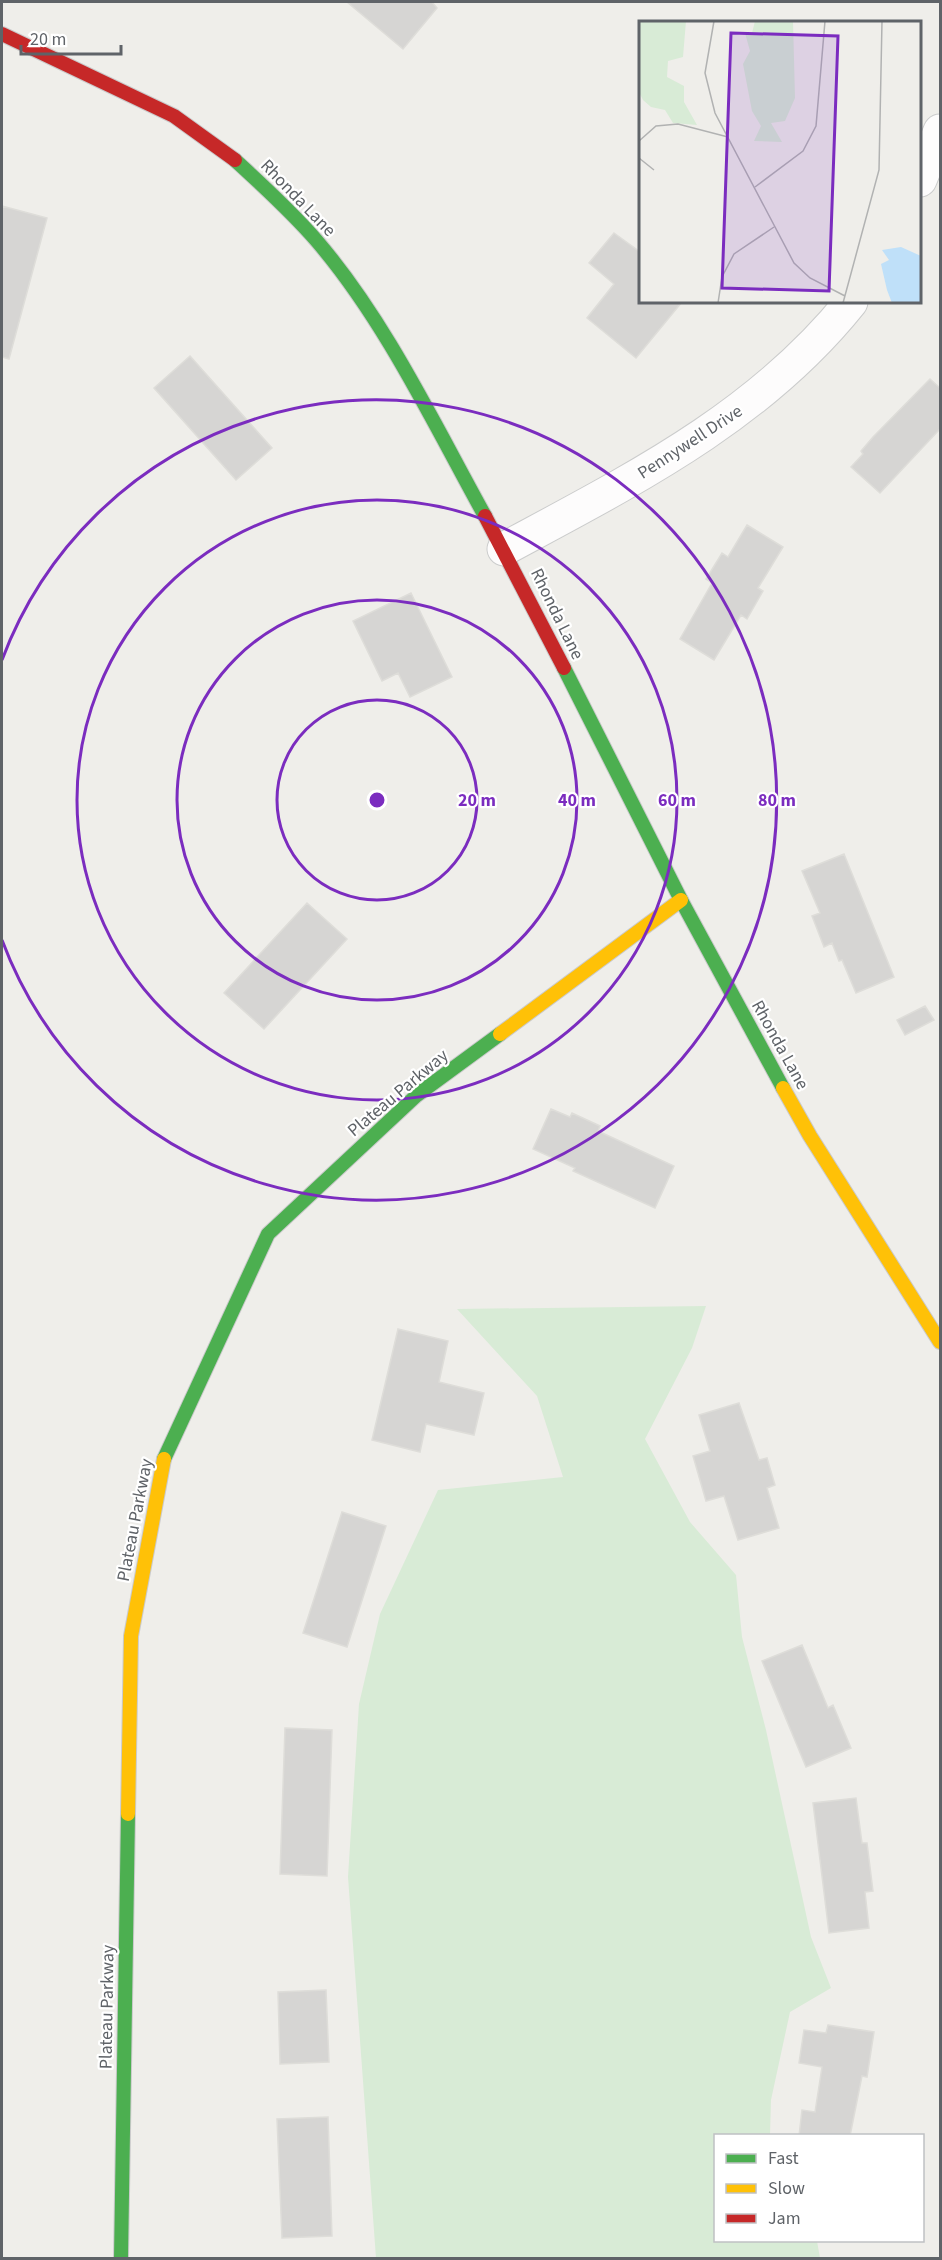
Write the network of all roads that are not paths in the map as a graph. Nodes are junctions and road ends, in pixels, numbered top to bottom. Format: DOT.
graph roads {
  1 [pos="2,34"];
  2 [pos="940,131"];
  3 [pos="921,178"];
  4 [pos="850,303"];
  5 [pos="504,549"];
  6 [pos="681,900"];
  7 [pos="940,1342"];
  8 [pos="121,2259"];
  1 -- 5 [label="street, Rhonda Lane"];
  2 -- 3 [label="street"];
  4 -- 5 [label="street, Pennywell Drive"];
  5 -- 6 [label="street, Rhonda Lane"];
  6 -- 7 [label="street, Rhonda Lane"];
  6 -- 8 [label="street, Plateau Parkway"];
}
